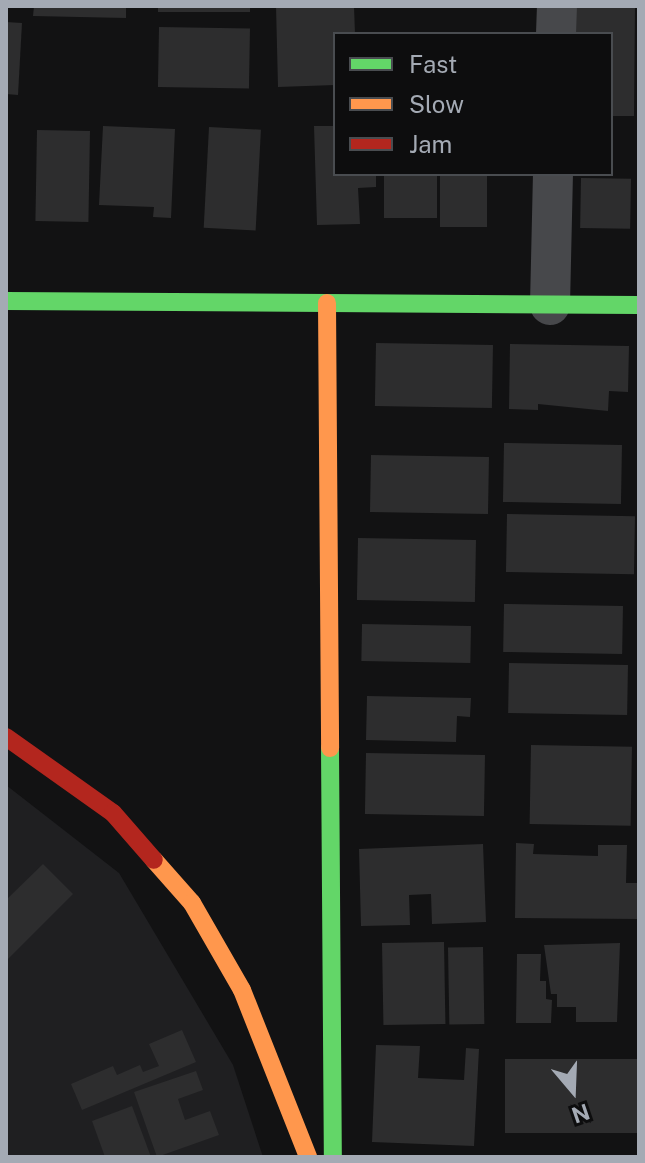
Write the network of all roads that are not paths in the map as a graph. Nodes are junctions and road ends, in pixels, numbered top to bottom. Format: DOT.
graph roads {
  1 [pos="557,6"];
  2 [pos="556,32"];
  3 [pos="553,176"];
  4 [pos="6,301"];
  5 [pos="327,303"];
  6 [pos="550,305"];
  7 [pos="639,305"];
  8 [pos="6,737"];
  9 [pos="308,1157"];
  10 [pos="333,1157"];
  1 -- 2 [label="street"];
  3 -- 6 [label="street"];
  4 -- 5 [label="street"];
  5 -- 6 [label="street"];
  5 -- 10 [label="street"];
  6 -- 7 [label="street"];
  8 -- 9 [label="street"];
}
